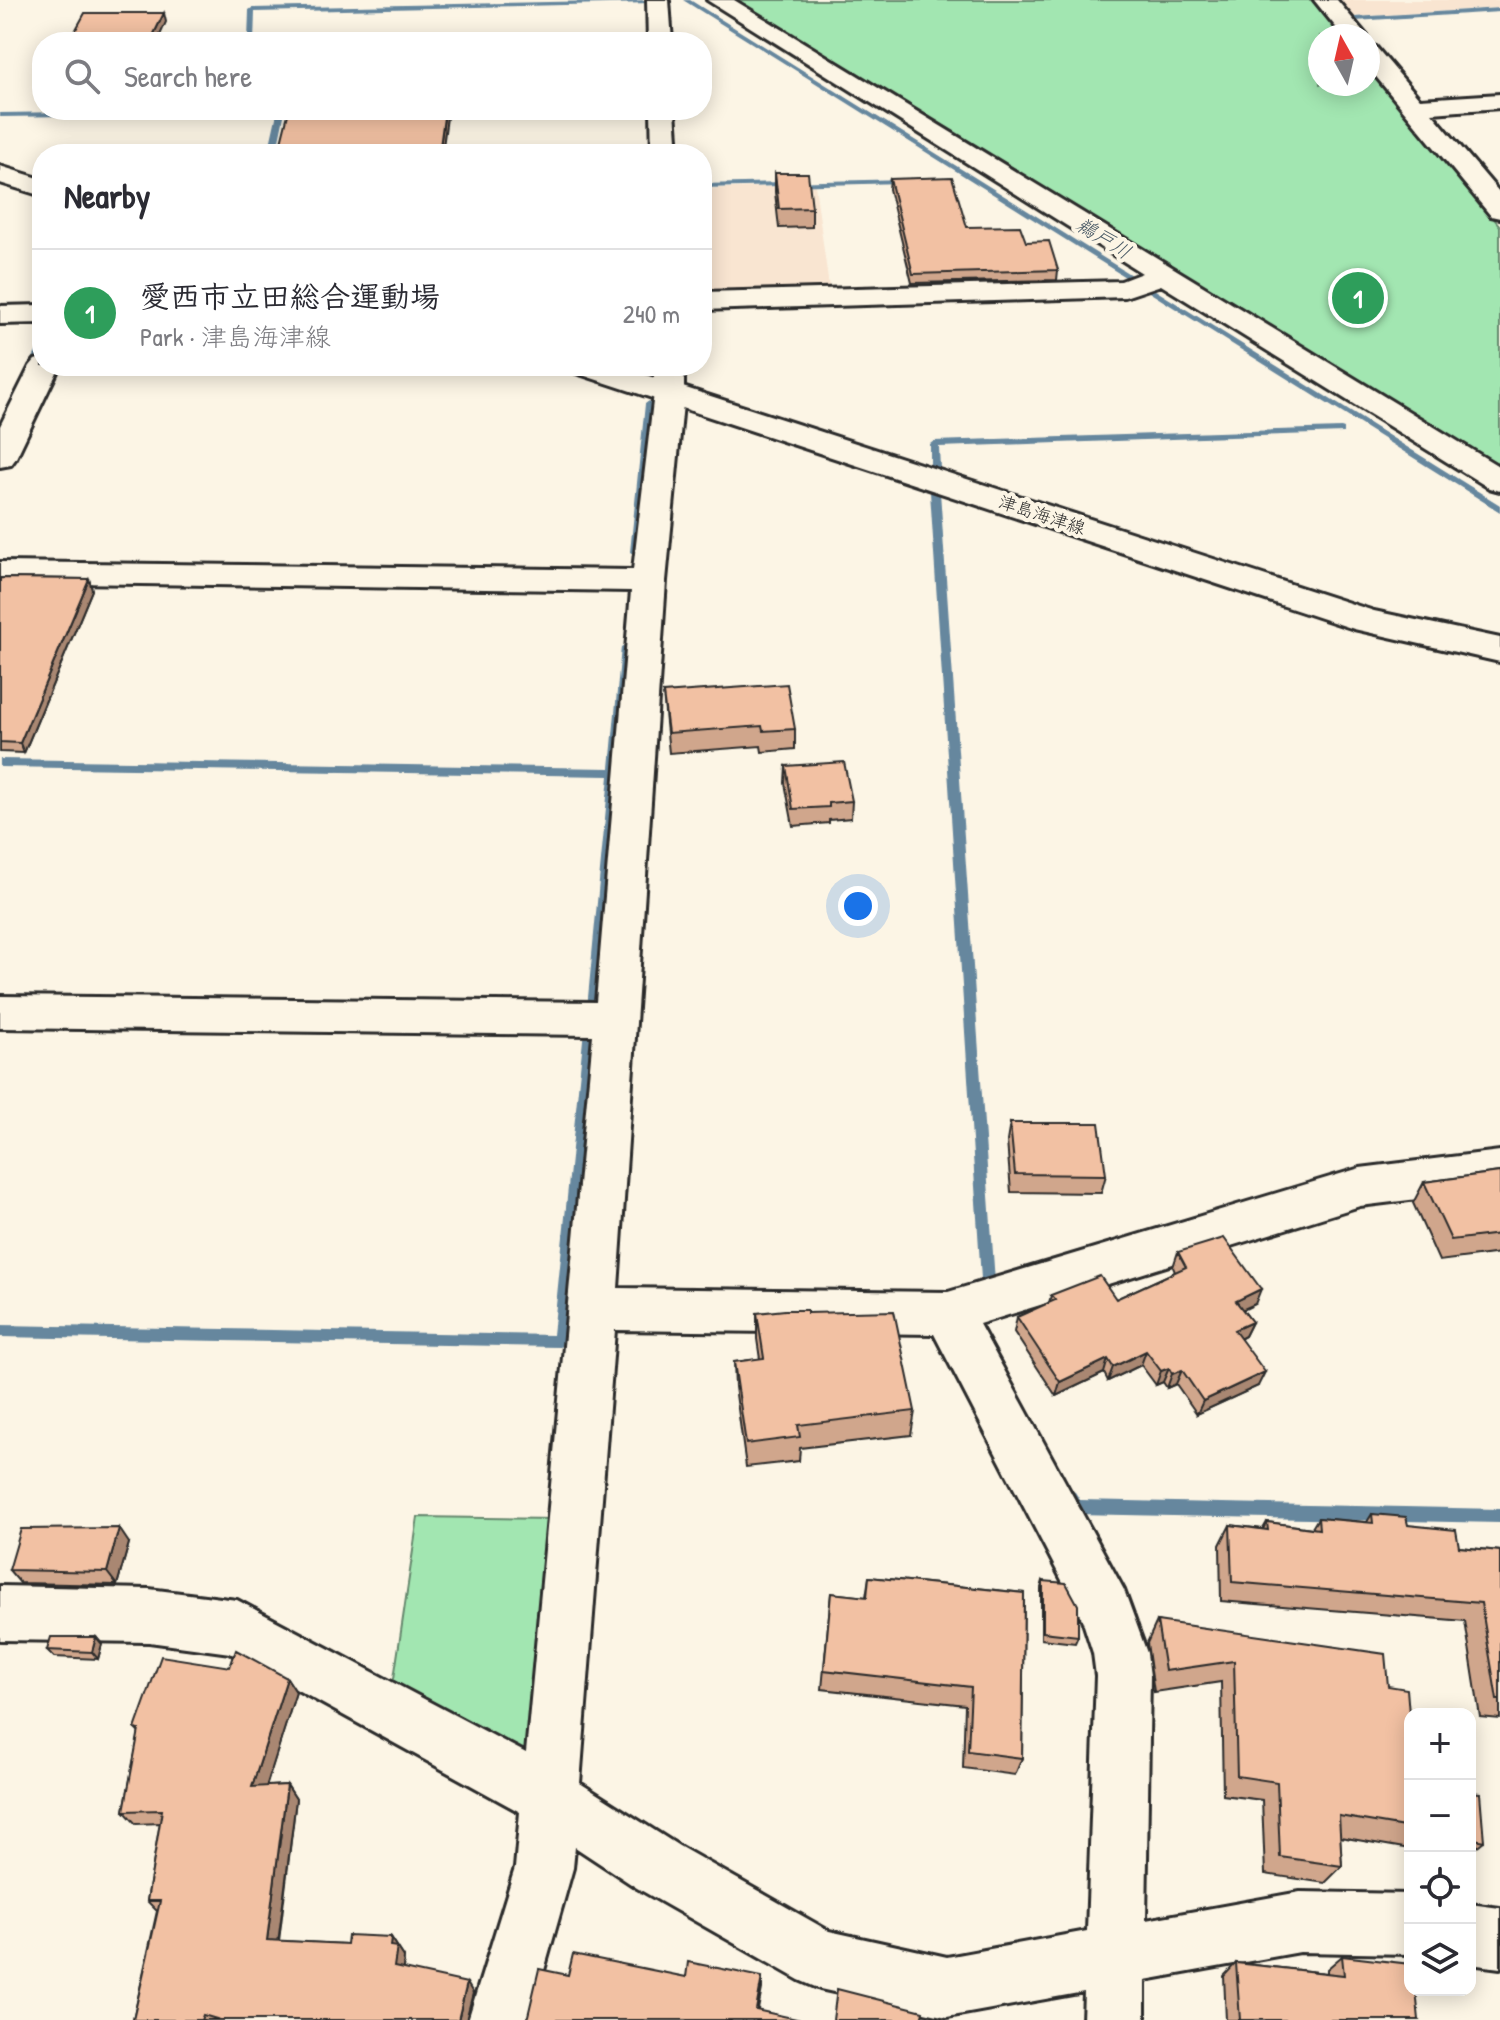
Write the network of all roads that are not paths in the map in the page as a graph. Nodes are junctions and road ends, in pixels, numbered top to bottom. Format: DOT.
graph roads {
  1 [pos="658,0"];
  2 [pos="718,0"];
  3 [pos="1325,0"];
  4 [pos="1345,24"];
  5 [pos="660,32"];
  6 [pos="1380,66"];
  7 [pos="1500,101"];
  8 [pos="1414,107"];
  9 [pos="663,120"];
  10 [pos="665,144"];
  11 [pos="0,174"];
  12 [pos="32,185"];
  13 [pos="1500,210"];
  14 [pos="1160,275"];
  15 [pos="712,301"];
  16 [pos="32,314"];
  17 [pos="0,315"];
  18 [pos="40,376"];
  19 [pos="646,376"];
  20 [pos="669,380"];
  21 [pos="0,458"];
  22 [pos="1500,481"];
  23 [pos="0,572"];
  24 [pos="649,581"];
  25 [pos="1500,650"];
  26 [pos="0,1012"];
  27 [pos="615,1019"];
  28 [pos="1500,1170"];
  29 [pos="593,1309"];
  30 [pos="948,1313"];
  31 [pos="0,1613"];
  32 [pos="551,1798"];
  33 [pos="1404,1924"];
  34 [pos="1476,1935"];
  35 [pos="1500,1938"];
  36 [pos="1115,1956"];
  37 [pos="499,2020"];
  38 [pos="1114,2020"];
  1 -- 5 [label="street"];
  2 -- 14 [label="street"];
  3 -- 4 [label="street"];
  6 -- 8 [label="street"];
  7 -- 8 [label="street"];
  8 -- 13 [label="street"];
  9 -- 10 [label="street"];
  11 -- 12 [label="main road"];
  14 -- 15 [label="street"];
  14 -- 22 [label="street"];
  16 -- 17 [label="street"];
  18 -- 21 [label="street"];
  19 -- 20 [label="main road, 津島海津線"];
  20 -- 24 [label="street"];
  20 -- 25 [label="main road, 津島海津線"];
  23 -- 24 [label="street"];
  24 -- 27 [label="street"];
  26 -- 27 [label="street"];
  27 -- 29 [label="street"];
  28 -- 30 [label="street"];
  29 -- 30 [label="street"];
  29 -- 32 [label="street"];
  30 -- 36 [label="street"];
  31 -- 32 [label="street"];
  32 -- 36 [label="street"];
  32 -- 37 [label="street"];
  33 -- 36 [label="street"];
  34 -- 35 [label="street"];
  36 -- 38 [label="street"];
}
